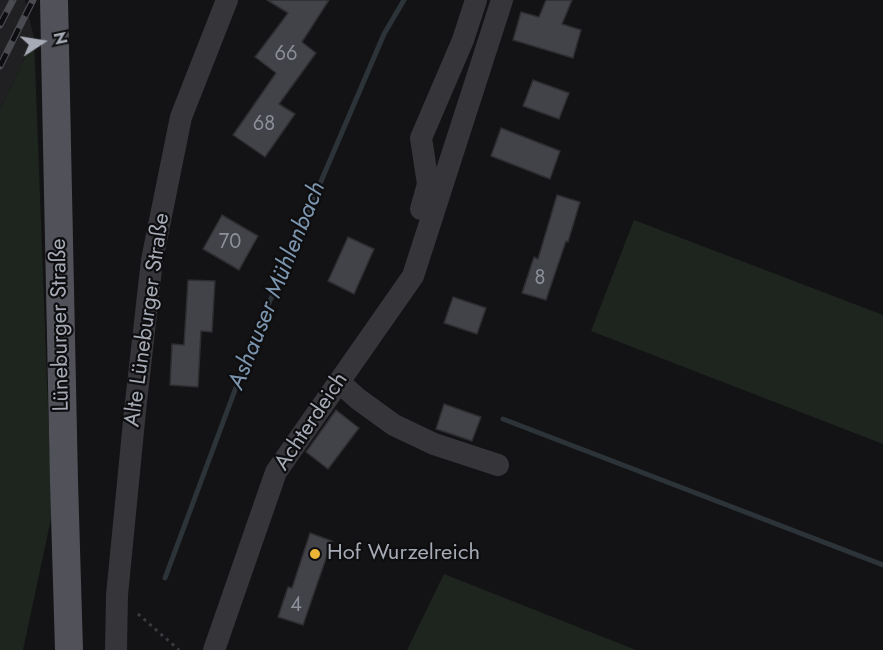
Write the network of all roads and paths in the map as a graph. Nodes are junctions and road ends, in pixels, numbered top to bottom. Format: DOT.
graph roads {
  1 [pos="54,0"];
  2 [pos="227,0"];
  3 [pos="476,0"];
  4 [pos="502,0"];
  5 [pos="413,276"];
  6 [pos="339,382"];
  7 [pos="498,465"];
  8 [pos="117,595"];
  9 [pos="69,650"];
  10 [pos="116,650"];
  11 [pos="179,650"];
  12 [pos="214,650"];
  1 -- 9 [label="main road, Lüneburger Straße"];
  2 -- 8 [label="street, Alte Lüneburger Straße"];
  3 -- 5 [label="street"];
  4 -- 5 [label="street, Achterdeich"];
  5 -- 6 [label="street, Achterdeich"];
  6 -- 7 [label="street"];
  6 -- 12 [label="street, Achterdeich"];
  8 -- 10 [label="street, Alte Lüneburger Straße"];
  8 -- 11 [label="path"];
}
